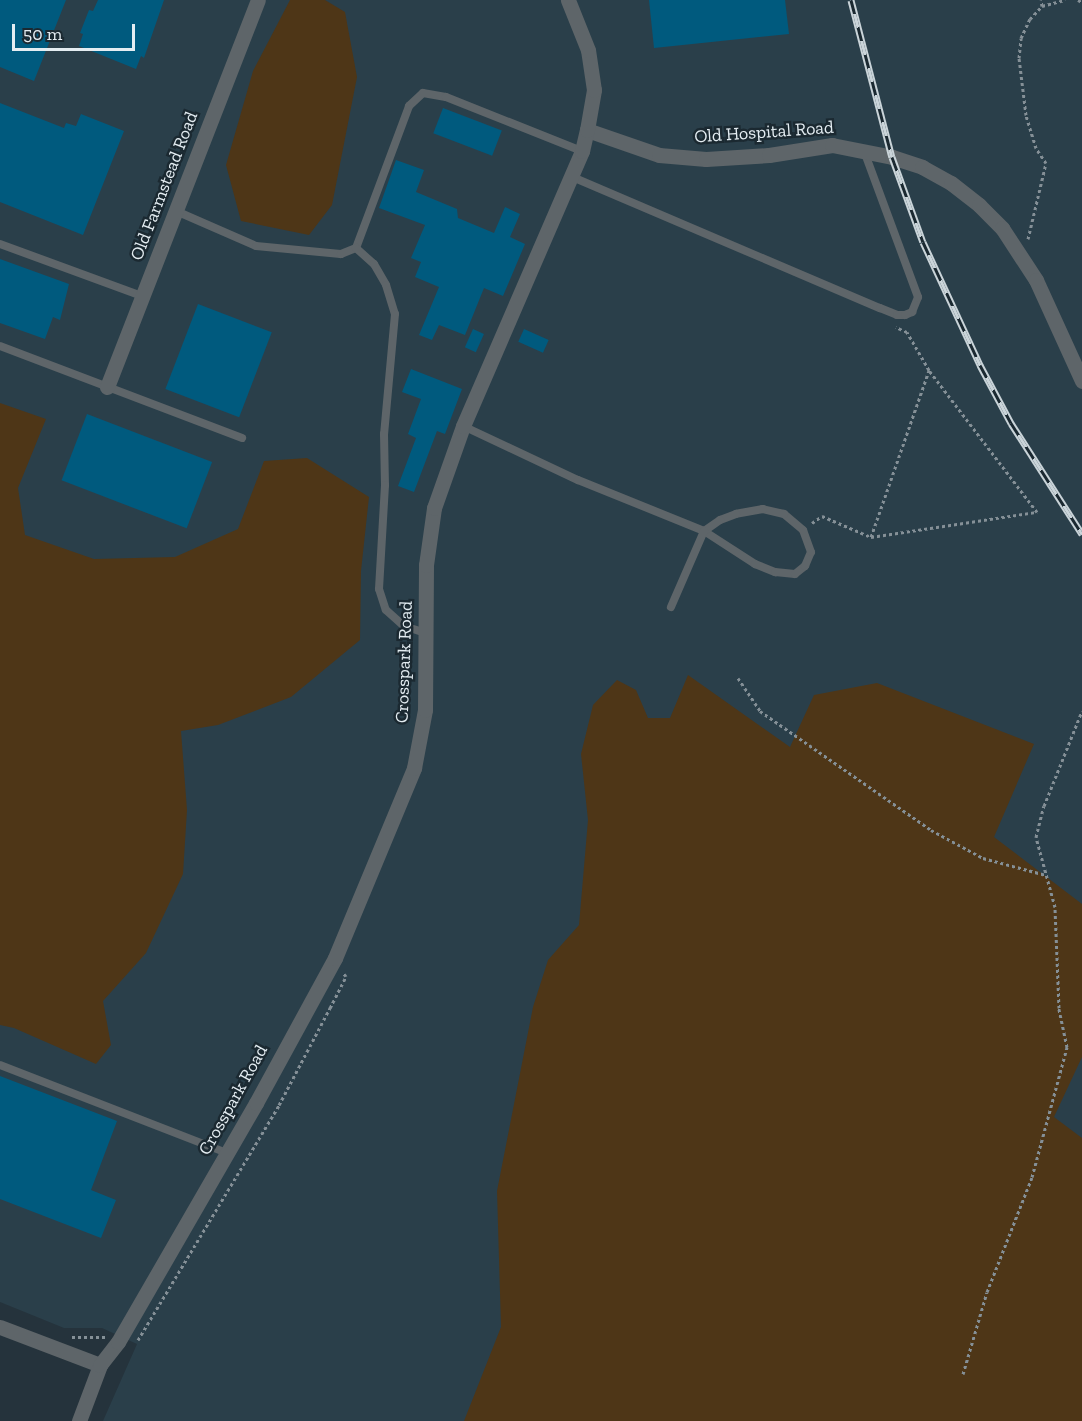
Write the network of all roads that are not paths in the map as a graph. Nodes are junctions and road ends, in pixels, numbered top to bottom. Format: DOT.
graph roads {
  1 [pos="258,0"];
  2 [pos="567,0"];
  3 [pos="587,130"];
  4 [pos="863,150"];
  5 [pos="582,151"];
  6 [pos="570,176"];
  7 [pos="176,211"];
  8 [pos="0,244"];
  9 [pos="356,248"];
  10 [pos="142,296"];
  11 [pos="0,346"];
  12 [pos="1082,381"];
  13 [pos="107,387"];
  14 [pos="463,426"];
  15 [pos="242,438"];
  16 [pos="704,531"];
  17 [pos="671,607"];
  18 [pos="426,633"];
  19 [pos="0,1065"];
  20 [pos="226,1153"];
  21 [pos="0,1327"];
  22 [pos="100,1365"];
  23 [pos="79,1421"];
  1 -- 7 [label="street, Old Farmstead Road"];
  2 -- 3 [label="street, Crosspark Road"];
  3 -- 4 [label="street, Old Hospital Road"];
  3 -- 5 [label="street, Crosspark Road"];
  4 -- 6 [label="lane"];
  4 -- 12 [label="street, Old Hospital Road"];
  5 -- 6 [label="street, Crosspark Road"];
  5 -- 9 [label="lane"];
  6 -- 14 [label="street, Crosspark Road"];
  7 -- 9 [label="lane"];
  7 -- 10 [label="street, Old Farmstead Road"];
  8 -- 10 [label="lane"];
  9 -- 18 [label="lane"];
  10 -- 13 [label="street, Old Farmstead Road"];
  11 -- 13 [label="lane"];
  13 -- 15 [label="lane"];
  14 -- 16 [label="lane"];
  14 -- 18 [label="street, Crosspark Road"];
  16 -- 16 [label="lane"];
  16 -- 17 [label="lane"];
  18 -- 20 [label="street, Crosspark Road"];
  19 -- 20 [label="lane"];
  20 -- 22 [label="street, Crosspark Road"];
  21 -- 22 [label="street"];
  22 -- 23 [label="street, Crosspark Road"];
}
